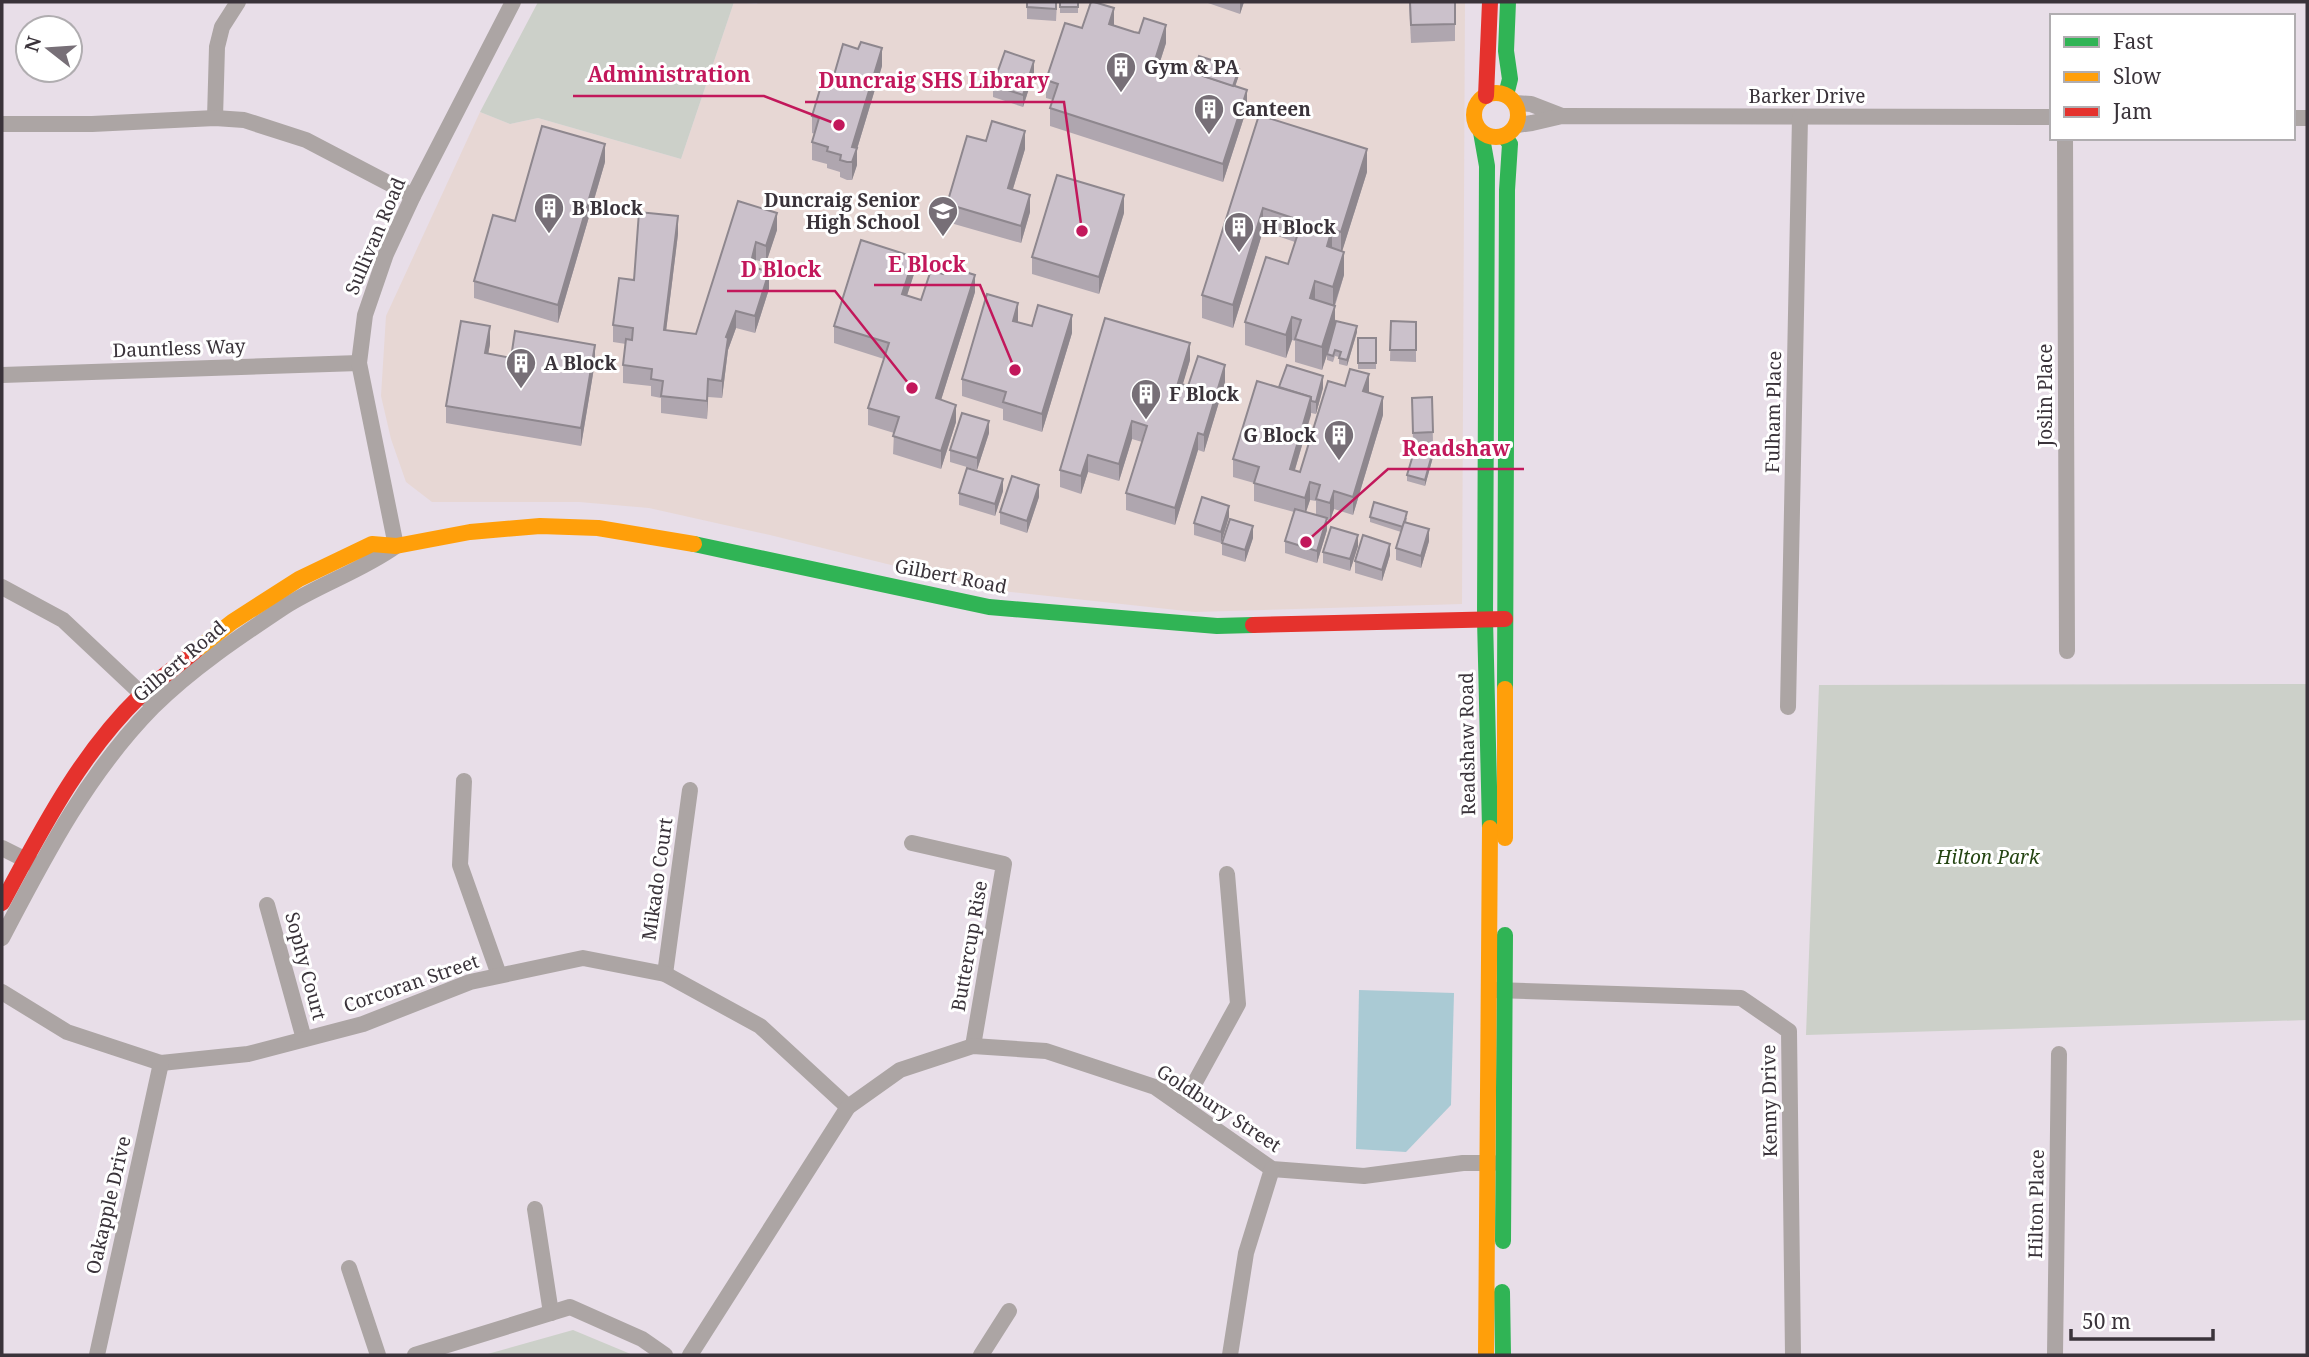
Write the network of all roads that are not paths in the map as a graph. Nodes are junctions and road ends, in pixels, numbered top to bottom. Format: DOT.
graph roads {
  1 [pos="238,2"];
  2 [pos="513,2"];
  3 [pos="1490,2"];
  4 [pos="1508,2"];
  5 [pos="1486,96"];
  6 [pos="1511,99"];
  7 [pos="1562,116"];
  8 [pos="215,117"];
  9 [pos="1800,117"];
  10 [pos="2050,117"];
  11 [pos="2,124"];
  12 [pos="1517,125"];
  13 [pos="1481,132"];
  14 [pos="1504,136"];
  15 [pos="2065,140"];
  16 [pos="413,196"];
  17 [pos="359,363"];
  18 [pos="2,375"];
  19 [pos="396,546"];
  20 [pos="2,587"];
  21 [pos="1485,619"];
  22 [pos="1504,619"];
  23 [pos="2067,651"];
  24 [pos="142,694"];
  25 [pos="154,706"];
  26 [pos="1788,707"];
  27 [pos="464,781"];
  28 [pos="690,790"];
  29 [pos="912,843"];
  30 [pos="2,849"];
  31 [pos="32,863"];
  32 [pos="1227,874"];
  33 [pos="2,903"];
  34 [pos="267,905"];
  35 [pos="2,938"];
  36 [pos="665,974"];
  37 [pos="499,975"];
  38 [pos="1497,990"];
  39 [pos="2,992"];
  40 [pos="304,1039"];
  41 [pos="973,1046"];
  42 [pos="2059,1054"];
  43 [pos="161,1063"];
  44 [pos="1182,1106"];
  45 [pos="848,1107"];
  46 [pos="1494,1163"];
  47 [pos="1272,1169"];
  48 [pos="535,1209"];
  49 [pos="349,1268"];
  50 [pos="1009,1311"];
  51 [pos="551,1313"];
  52 [pos="97,1355"];
  53 [pos="378,1355"];
  54 [pos="415,1355"];
  55 [pos="665,1355"];
  56 [pos="690,1355"];
  57 [pos="981,1355"];
  58 [pos="1230,1355"];
  59 [pos="1486,1355"];
  60 [pos="1503,1355"];
  61 [pos="1793,1355"];
  62 [pos="2055,1355"];
  1 -- 8 [label="street"];
  2 -- 16 [label="street, Sullivan Road"];
  3 -- 5 [label="street"];
  4 -- 6 [label="street"];
  5 -- 6 [label="street"];
  5 -- 13 [label="street"];
  6 -- 7 [label="street, Barker Drive"];
  6 -- 12 [label="street"];
  7 -- 9 [label="street, Barker Drive"];
  7 -- 12 [label="street, Barker Drive"];
  8 -- 11 [label="street"];
  8 -- 16 [label="street"];
  9 -- 10 [label="street, Barker Drive"];
  9 -- 26 [label="street, Fulham Place"];
  12 -- 14 [label="street"];
  13 -- 14 [label="street"];
  13 -- 21 [label="street, Readshaw Road"];
  14 -- 22 [label="street, Readshaw Road"];
  15 -- 23 [label="street, Joslin Place"];
  16 -- 17 [label="street, Sullivan Road"];
  17 -- 18 [label="street, Dauntless Way"];
  17 -- 19 [label="street, Sullivan Road"];
  19 -- 21 [label="street, Gilbert Road"];
  19 -- 24 [label="street, Gilbert Road"];
  19 -- 25 [label="street, Gilbert Road"];
  20 -- 24 [label="street"];
  21 -- 22 [label="street, Gilbert Road"];
  21 -- 38 [label="street, Readshaw Road"];
  22 -- 38 [label="street, Readshaw Road"];
  24 -- 25 [label="street"];
  24 -- 31 [label="street, Gilbert Road"];
  25 -- 31 [label="street, Gilbert Road"];
  27 -- 37 [label="street"];
  28 -- 36 [label="street, Mikado Court"];
  29 -- 41 [label="street, Buttercup Rise"];
  30 -- 31 [label="street"];
  31 -- 33 [label="street, Gilbert Road"];
  31 -- 35 [label="street, Gilbert Road"];
  32 -- 44 [label="street"];
  34 -- 40 [label="street, Sophy Court"];
  36 -- 37 [label="street, Corcoran Street"];
  36 -- 45 [label="street, Corcoran Street"];
  37 -- 40 [label="street, Corcoran Street"];
  38 -- 46 [label="street, Readshaw Road"];
  38 -- 61 [label="street, Kenny Drive"];
  39 -- 43 [label="street, Corcoran Street"];
  40 -- 43 [label="street, Corcoran Street"];
  41 -- 44 [label="street, Goldbury Street"];
  41 -- 45 [label="street, Goldbury Street"];
  42 -- 62 [label="street, Hilton Place"];
  43 -- 52 [label="street, Oakapple Drive"];
  44 -- 47 [label="street, Goldbury Street"];
  45 -- 56 [label="street, Goldbury Street"];
  46 -- 47 [label="street, Goldbury Street"];
  46 -- 59 [label="street, Readshaw Road"];
  46 -- 60 [label="street, Readshaw Road"];
  47 -- 58 [label="street"];
  48 -- 51 [label="street"];
  49 -- 53 [label="street"];
  50 -- 57 [label="street"];
  51 -- 54 [label="street"];
  51 -- 55 [label="street"];
}
